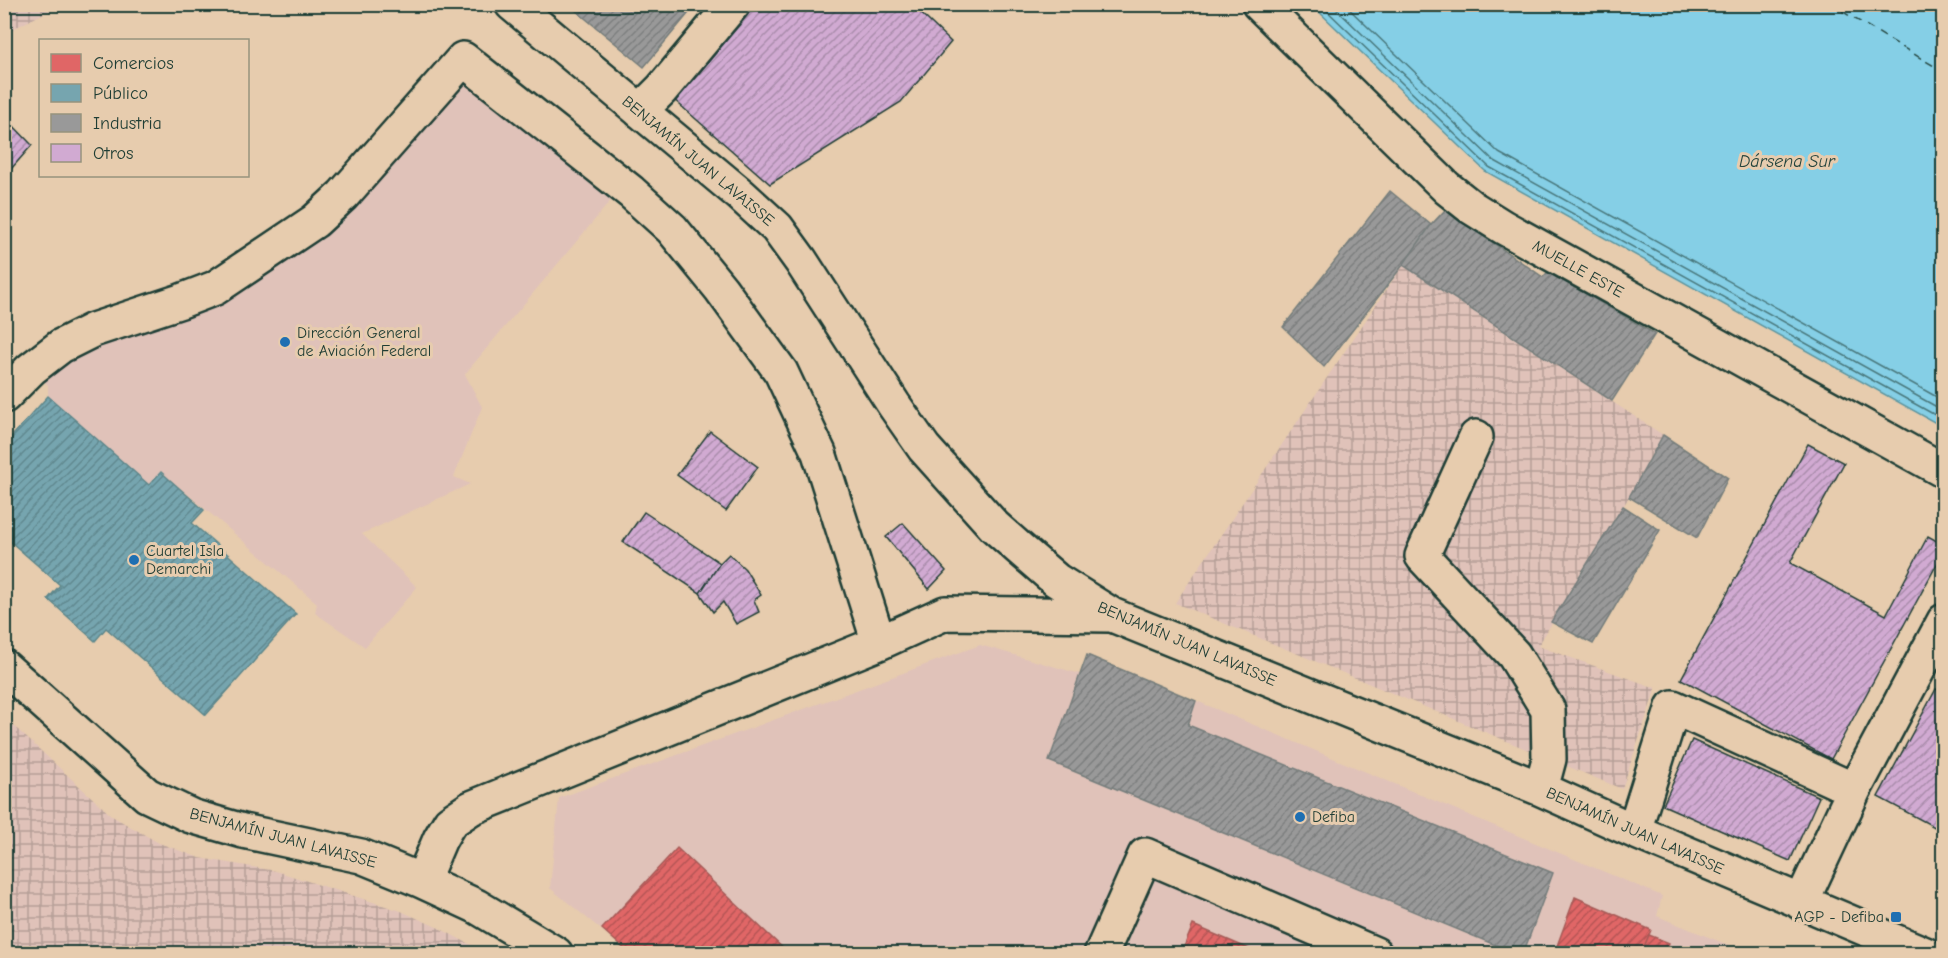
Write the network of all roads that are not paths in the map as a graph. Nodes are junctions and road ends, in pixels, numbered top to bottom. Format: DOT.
graph roads {
  1 [pos="512,4"];
  2 [pos="733,4"];
  3 [pos="1259,4"];
  4 [pos="640,111"];
  5 [pos="4,396"];
  6 [pos="1476,437"];
  7 [pos="1944,471"];
  8 [pos="1112,615"];
  9 [pos="1944,621"];
  10 [pos="879,643"];
  11 [pos="4,667"];
  12 [pos="1541,789"];
  13 [pos="1854,790"];
  14 [pos="1634,831"];
  15 [pos="422,881"];
  16 [pos="1801,903"];
  17 [pos="556,954"];
  18 [pos="1101,954"];
  19 [pos="1375,954"];
  20 [pos="1925,954"];
  1 -- 4 [label="street, BENJAMÍN JUAN LAVAISSE"];
  2 -- 4 [label="street"];
  3 -- 7 [label="street, MUELLE ESTE"];
  4 -- 8 [label="street, BENJAMÍN JUAN LAVAISSE"];
  5 -- 10 [label="street"];
  6 -- 12 [label="street"];
  8 -- 10 [label="street"];
  8 -- 12 [label="street, BENJAMÍN JUAN LAVAISSE"];
  9 -- 13 [label="street"];
  10 -- 15 [label="street"];
  11 -- 15 [label="street, BENJAMÍN JUAN LAVAISSE"];
  12 -- 14 [label="street, BENJAMÍN JUAN LAVAISSE"];
  13 -- 14 [label="street"];
  13 -- 16 [label="street"];
  14 -- 16 [label="street, BENJAMÍN JUAN LAVAISSE"];
  15 -- 17 [label="street, BENJAMÍN JUAN LAVAISSE"];
  16 -- 20 [label="street, BENJAMÍN JUAN LAVAISSE"];
  18 -- 19 [label="street"];
}
